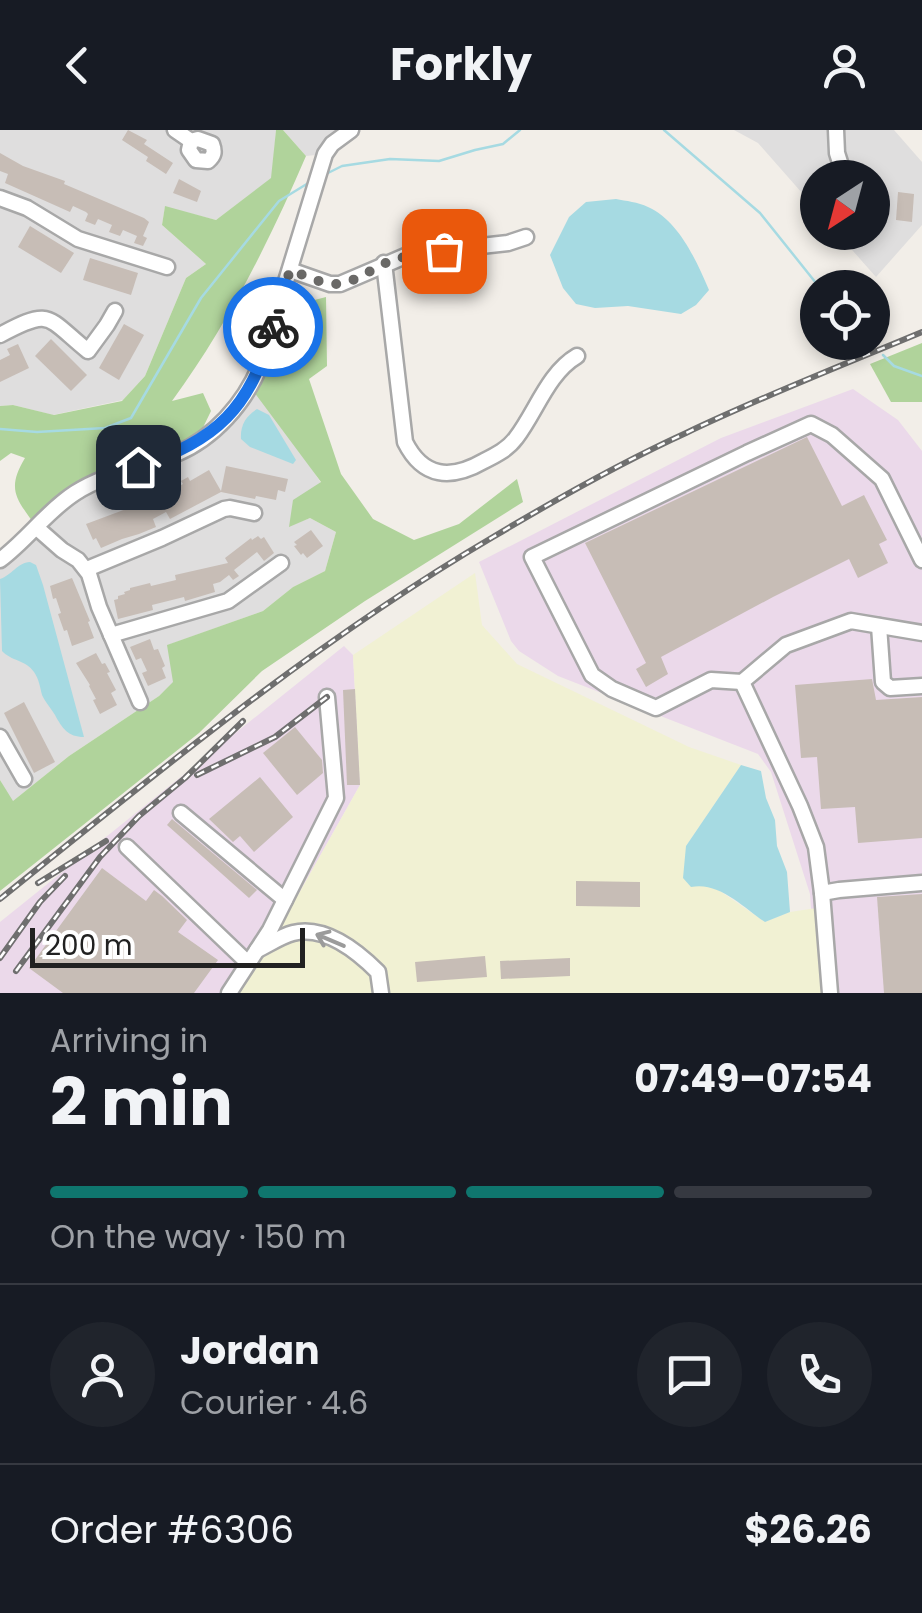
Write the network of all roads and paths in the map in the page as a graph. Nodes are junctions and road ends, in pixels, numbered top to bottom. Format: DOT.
graph roads {
  1 [pos="174,130"];
  2 [pos="351,130"];
  3 [pos="836,130"];
  4 [pos="191,141"];
  5 [pos="839,160"];
  6 [pos="0,198"];
  7 [pos="526,237"];
  8 [pos="384,263"];
  9 [pos="167,266"];
  10 [pos="290,270"];
  11 [pos="114,311"];
  12 [pos="0,335"];
  13 [pos="577,356"];
  14 [pos="254,513"];
  15 [pos="37,528"];
  16 [pos="0,560"];
  17 [pos="922,560"];
  18 [pos="281,562"];
  19 [pos="86,569"];
  20 [pos="879,626"];
  21 [pos="922,633"];
  22 [pos="111,635"];
  23 [pos="742,682"];
  24 [pos="922,686"];
  25 [pos="327,697"];
  26 [pos="140,702"];
  27 [pos="0,737"];
  28 [pos="24,779"];
  29 [pos="182,813"];
  30 [pos="127,846"];
  31 [pos="922,884"];
  32 [pos="822,893"];
  33 [pos="285,900"];
  34 [pos="252,957"];
  35 [pos="229,993"];
  36 [pos="381,993"];
  37 [pos="830,993"];
  1 -- 4 [label="street"];
  2 -- 10 [label="street"];
  3 -- 5 [label="street"];
  6 -- 9 [label="street"];
  7 -- 8 [label="street"];
  8 -- 10 [label="street"];
  8 -- 13 [label="street"];
  10 -- 15 [label="street"];
  11 -- 12 [label="street"];
  14 -- 19 [label="street"];
  15 -- 16 [label="street"];
  15 -- 19 [label="street"];
  17 -- 23 [label="street"];
  18 -- 22 [label="street"];
  19 -- 22 [label="street"];
  20 -- 21 [label="street"];
  20 -- 23 [label="street"];
  20 -- 24 [label="street"];
  22 -- 26 [label="street"];
  23 -- 32 [label="street"];
  25 -- 33 [label="street"];
  27 -- 28 [label="street"];
  29 -- 33 [label="street"];
  30 -- 34 [label="street"];
  31 -- 32 [label="street"];
  32 -- 37 [label="street"];
  33 -- 34 [label="street"];
  34 -- 35 [label="street"];
  36 -- 34 [label="street, one-way"];
}
